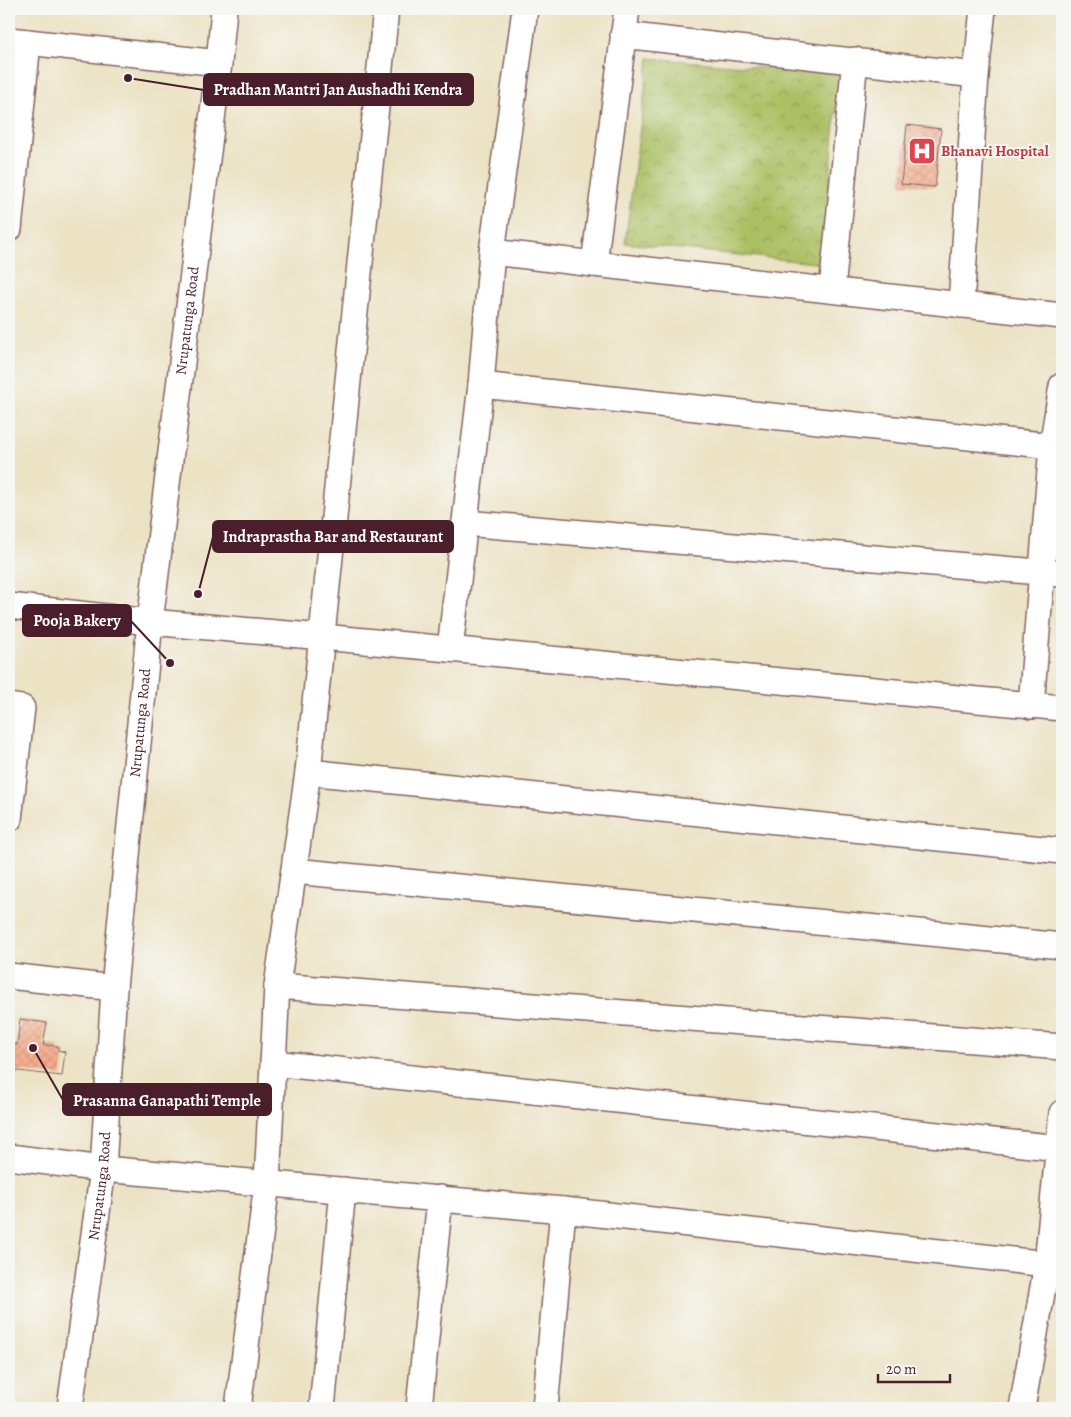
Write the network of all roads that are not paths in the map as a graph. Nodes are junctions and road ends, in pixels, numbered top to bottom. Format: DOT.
graph roads {
  1 [pos="224,9"];
  2 [pos="386,9"];
  3 [pos="525,9"];
  4 [pos="627,9"];
  5 [pos="984,9"];
  6 [pos="623,35"];
  7 [pos="18,41"];
  8 [pos="855,60"];
  9 [pos="219,63"];
  10 [pos="976,75"];
  11 [pos="9,229"];
  12 [pos="492,252"];
  13 [pos="594,264"];
  14 [pos="832,290"];
  15 [pos="961,304"];
  16 [pos="1062,316"];
  17 [pos="482,385"];
  18 [pos="1062,386"];
  19 [pos="1057,447"];
  20 [pos="465,523"];
  21 [pos="1052,573"];
  22 [pos="9,606"];
  23 [pos="150,622"];
  24 [pos="322,636"];
  25 [pos="450,649"];
  26 [pos="9,706"];
  27 [pos="1031,706"];
  28 [pos="1062,708"];
  29 [pos="308,772"];
  30 [pos="9,820"];
  31 [pos="1062,851"];
  32 [pos="294,871"];
  33 [pos="1062,946"];
  34 [pos="9,976"];
  35 [pos="277,986"];
  36 [pos="114,988"];
  37 [pos="1062,1047"];
  38 [pos="273,1063"];
  39 [pos="1062,1112"];
  40 [pos="1059,1148"];
  41 [pos="9,1157"];
  42 [pos="103,1169"];
  43 [pos="266,1183"];
  44 [pos="343,1190"];
  45 [pos="440,1198"];
  46 [pos="563,1210"];
  47 [pos="1055,1264"];
  48 [pos="70,1408"];
  49 [pos="238,1408"];
  50 [pos="322,1408"];
  51 [pos="419,1408"];
  52 [pos="544,1408"];
  53 [pos="1022,1408"];
  1 -- 9 [label="street, Nrupatunga Road"];
  2 -- 24 [label="street"];
  3 -- 12 [label="street"];
  4 -- 6 [label="street"];
  5 -- 10 [label="street"];
  6 -- 8 [label="street"];
  6 -- 13 [label="street"];
  7 -- 9 [label="street"];
  7 -- 11 [label="street"];
  8 -- 10 [label="street"];
  8 -- 14 [label="street"];
  9 -- 23 [label="street, Nrupatunga Road"];
  10 -- 15 [label="street"];
  12 -- 13 [label="street"];
  12 -- 17 [label="street"];
  13 -- 14 [label="street"];
  14 -- 15 [label="street"];
  15 -- 16 [label="street"];
  17 -- 19 [label="street"];
  17 -- 20 [label="street"];
  18 -- 19 [label="street"];
  19 -- 21 [label="street"];
  20 -- 21 [label="street"];
  20 -- 25 [label="street"];
  21 -- 27 [label="street"];
  22 -- 23 [label="street"];
  23 -- 24 [label="street"];
  23 -- 36 [label="street, Nrupatunga Road"];
  24 -- 25 [label="street"];
  24 -- 29 [label="street"];
  25 -- 27 [label="street"];
  26 -- 30 [label="street"];
  27 -- 28 [label="street"];
  29 -- 31 [label="street"];
  29 -- 32 [label="street"];
  32 -- 33 [label="street"];
  32 -- 35 [label="street"];
  34 -- 36 [label="street"];
  35 -- 37 [label="street"];
  35 -- 38 [label="street"];
  36 -- 42 [label="street, Nrupatunga Road"];
  38 -- 40 [label="street"];
  38 -- 43 [label="street"];
  39 -- 40 [label="street"];
  40 -- 47 [label="street"];
  41 -- 42 [label="street"];
  42 -- 43 [label="street"];
  42 -- 48 [label="street, Nrupatunga Road"];
  43 -- 44 [label="street"];
  43 -- 49 [label="street"];
  44 -- 45 [label="street"];
  44 -- 50 [label="street"];
  45 -- 46 [label="street"];
  45 -- 51 [label="street"];
  46 -- 47 [label="street"];
  46 -- 52 [label="street"];
  47 -- 53 [label="street"];
}
